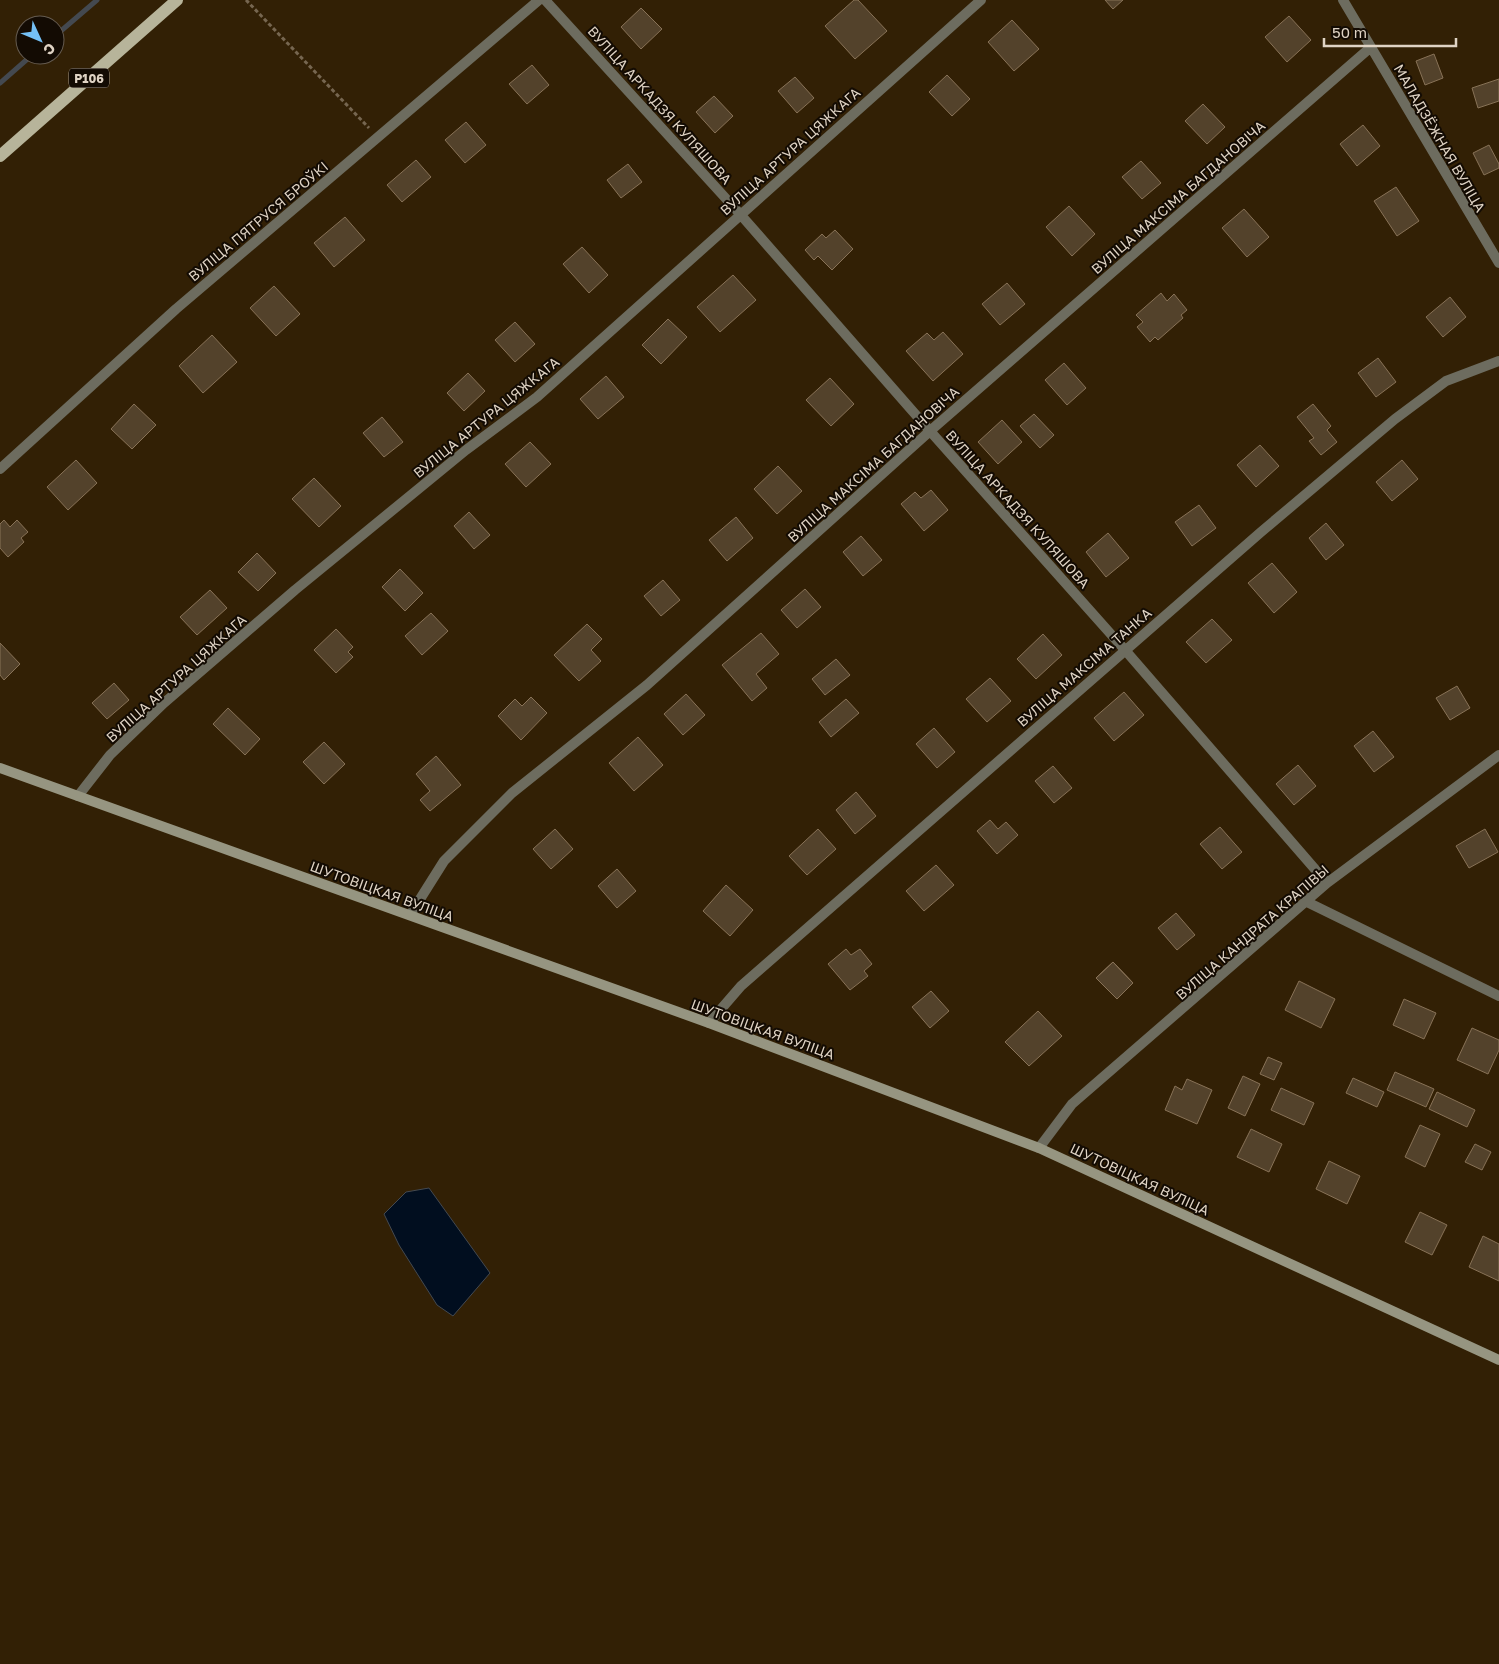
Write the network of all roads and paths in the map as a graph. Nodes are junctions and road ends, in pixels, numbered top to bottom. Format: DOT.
graph roads {
  1 [pos="177,0"];
  2 [pos="246,0"];
  3 [pos="539,0"];
  4 [pos="545,0"];
  5 [pos="981,0"];
  6 [pos="1343,0"];
  7 [pos="1371,47"];
  8 [pos="378,138"];
  9 [pos="0,156"];
  10 [pos="740,214"];
  11 [pos="1499,263"];
  12 [pos="1499,361"];
  13 [pos="930,431"];
  14 [pos="0,469"];
  15 [pos="1125,650"];
  16 [pos="1499,755"];
  17 [pos="0,768"];
  18 [pos="78,796"];
  19 [pos="1327,884"];
  20 [pos="1307,902"];
  21 [pos="410,915"];
  22 [pos="1499,996"];
  23 [pos="709,1023"];
  24 [pos="1039,1148"];
  25 [pos="1499,1360"];
  1 -- 9 [label="main road, Р106"];
  2 -- 8 [label="path"];
  3 -- 8 [label="street, ВУЛІЦА ПЯТРУСЯ БРОЎКІ"];
  4 -- 10 [label="street, ВУЛІЦА АРКАДЗЯ КУЛЯШОВА"];
  5 -- 10 [label="street, ВУЛІЦА АРТУРА ЦЯЖКАГА"];
  6 -- 7 [label="street, МАЛАДЗЁЖНАЯ ВУЛІЦА"];
  7 -- 11 [label="street, МАЛАДЗЁЖНАЯ ВУЛІЦА"];
  7 -- 13 [label="street, ВУЛІЦА МАКСІМА БАГДАНОВІЧА"];
  8 -- 14 [label="street, ВУЛІЦА ПЯТРУСЯ БРОЎКІ"];
  10 -- 13 [label="street, ВУЛІЦА АРКАДЗЯ КУЛЯШОВА"];
  10 -- 18 [label="street, ВУЛІЦА АРТУРА ЦЯЖКАГА"];
  12 -- 15 [label="street, ВУЛІЦА МАКСІМА ТАНКА"];
  13 -- 15 [label="street, ВУЛІЦА АРКАДЗЯ КУЛЯШОВА"];
  13 -- 21 [label="street, ВУЛІЦА МАКСІМА БАГДАНОВІЧА"];
  15 -- 19 [label="street, ВУЛІЦА АРКАДЗЯ КУЛЯШОВА"];
  15 -- 23 [label="street, ВУЛІЦА МАКСІМА ТАНКА"];
  16 -- 19 [label="street, ВУЛІЦА КАНДРАТА КРАПІВЫ"];
  17 -- 18 [label="main road, ШУТОВІЦКАЯ ВУЛІЦА"];
  18 -- 21 [label="main road, ШУТОВІЦКАЯ ВУЛІЦА"];
  19 -- 20 [label="street, ВУЛІЦА КАНДРАТА КРАПІВЫ"];
  20 -- 22 [label="street"];
  20 -- 24 [label="street, ВУЛІЦА КАНДРАТА КРАПІВЫ"];
  21 -- 23 [label="main road, ШУТОВІЦКАЯ ВУЛІЦА"];
  23 -- 24 [label="main road, ШУТОВІЦКАЯ ВУЛІЦА"];
  24 -- 25 [label="main road, ШУТОВІЦКАЯ ВУЛІЦА"];
}
